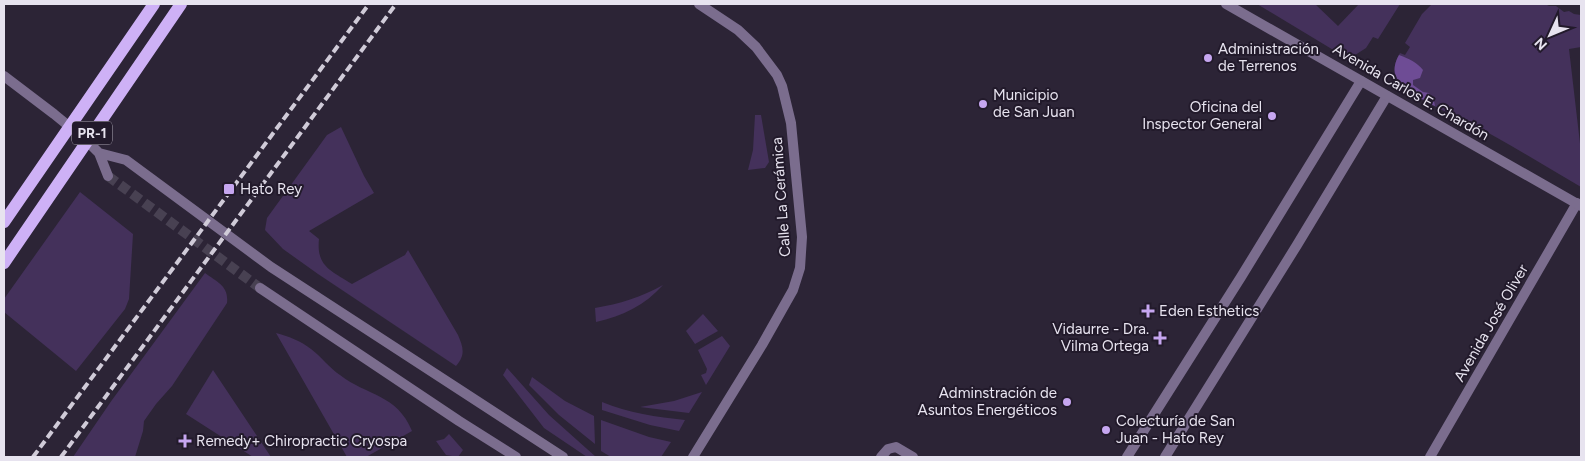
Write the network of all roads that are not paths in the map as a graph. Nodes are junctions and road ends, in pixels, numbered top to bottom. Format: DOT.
graph roads {
  1 [pos="154,4"];
  2 [pos="181,4"];
  3 [pos="1226,4"];
  4 [pos="702,5"];
  5 [pos="4,76"];
  6 [pos="1361,81"];
  7 [pos="1387,96"];
  8 [pos="70,126"];
  9 [pos="87,141"];
  10 [pos="98,153"];
  11 [pos="108,176"];
  12 [pos="1579,204"];
  13 [pos="4,222"];
  14 [pos="4,263"];
  15 [pos="260,288"];
  16 [pos="516,457"];
  17 [pos="563,457"];
  18 [pos="693,457"];
  19 [pos="880,457"];
  20 [pos="913,457"];
  21 [pos="1127,457"];
  22 [pos="1165,457"];
  23 [pos="1430,457"];
  1 -- 8 [label="main road, PR-1"];
  2 -- 9 [label="main road, PR-1"];
  3 -- 6 [label="street, Avenida Carlos E. Chardón"];
  4 -- 18 [label="street, Calle La Cerámica"];
  5 -- 8 [label="street"];
  6 -- 7 [label="street, Avenida Carlos E. Chardón"];
  6 -- 21 [label="street"];
  7 -- 12 [label="street, Avenida Carlos E. Chardón"];
  7 -- 22 [label="street"];
  8 -- 9 [label="street"];
  8 -- 13 [label="main road, PR-1"];
  9 -- 10 [label="street"];
  9 -- 14 [label="main road, PR-1"];
  10 -- 11 [label="street"];
  10 -- 17 [label="street"];
  12 -- 23 [label="street, Avenida José Oliver"];
  15 -- 16 [label="street"];
  19 -- 20 [label="street"];
}
